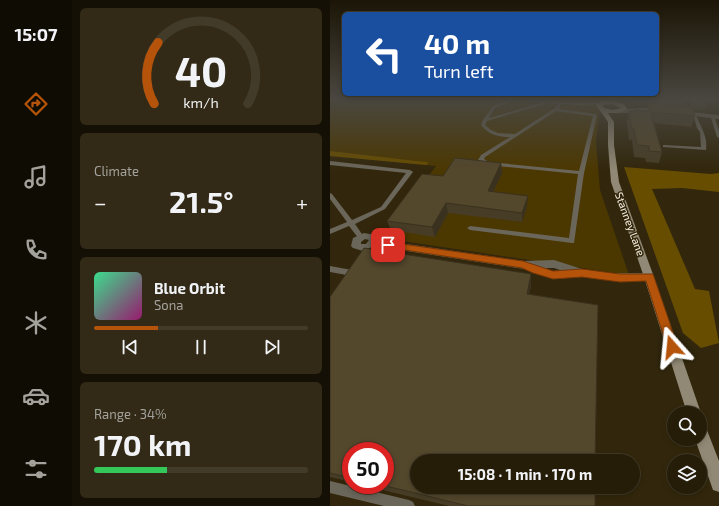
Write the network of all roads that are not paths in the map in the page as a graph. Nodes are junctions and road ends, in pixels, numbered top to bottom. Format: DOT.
graph roads {
  1 [pos="484,124"];
  2 [pos="533,124"];
  3 [pos="593,124"];
  4 [pos="612,124"];
  5 [pos="697,124"];
  6 [pos="715,124"];
  7 [pos="515,135"];
  8 [pos="719,137"];
  9 [pos="665,146"];
  10 [pos="330,163"];
  11 [pos="581,172"];
  12 [pos="330,195"];
  13 [pos="351,223"];
  14 [pos="470,228"];
  15 [pos="330,232"];
  16 [pos="361,237"];
  17 [pos="330,269"];
  18 [pos="352,273"];
  19 [pos="650,277"];
  20 [pos="692,406"];
  21 [pos="706,446"];
  22 [pos="719,484"];
  23 [pos="330,487"];
  24 [pos="409,506"];
  1 -- 7 [label="lane"];
  2 -- 7 [label="lane"];
  3 -- 11 [label="lane"];
  4 -- 19 [label="main road, Stanney Lane"];
  5 -- 9 [label="lane"];
  6 -- 8 [label="lane"];
  7 -- 11 [label="lane"];
  10 -- 13 [label="lane"];
  11 -- 14 [label="lane"];
  12 -- 13 [label="lane"];
  13 -- 15 [label="lane"];
  13 -- 16 [label="lane"];
  16 -- 19 [label="street"];
  17 -- 18 [label="lane"];
  19 -- 20 [label="main road, Stanney Lane"];
  21 -- 22 [label="main road"];
  23 -- 24 [label="lane"];
}
